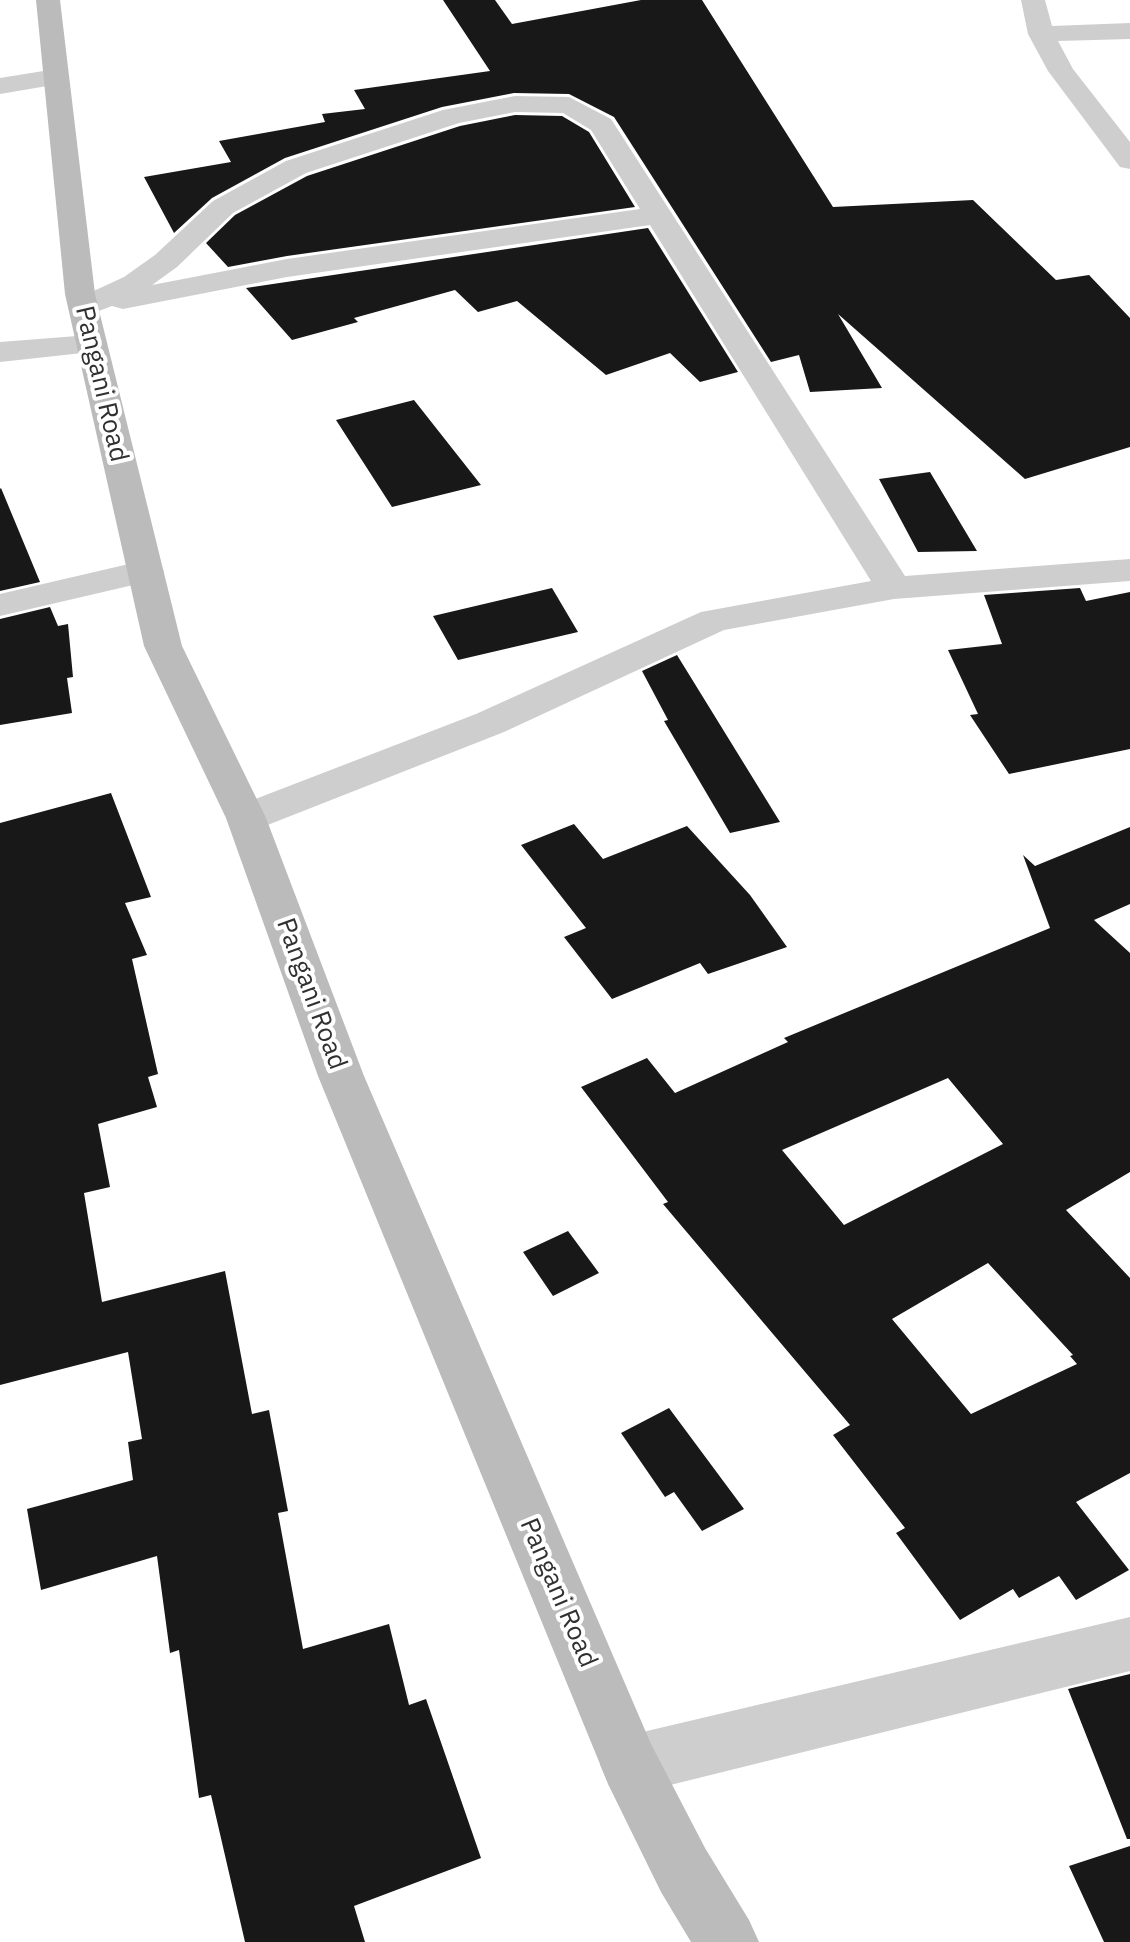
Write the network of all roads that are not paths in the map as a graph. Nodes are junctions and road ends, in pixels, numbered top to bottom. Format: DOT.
graph roads {
  1 [pos="48,0"];
  2 [pos="1033,0"];
  3 [pos="1130,31"];
  4 [pos="1041,34"];
  5 [pos="56,77"];
  6 [pos="0,86"];
  7 [pos="1130,161"];
  8 [pos="657,215"];
  9 [pos="86,326"];
  10 [pos="0,352"];
  11 [pos="1130,570"];
  12 [pos="146,571"];
  13 [pos="894,588"];
  14 [pos="0,605"];
  15 [pos="246,818"];
  16 [pos="1130,1644"];
  17 [pos="630,1765"];
  18 [pos="727,1942"];
  1 -- 5 [label="main road, Pangani Road"];
  2 -- 4 [label="street"];
  3 -- 4 [label="street"];
  4 -- 7 [label="street"];
  5 -- 6 [label="street"];
  5 -- 9 [label="main road, Pangani Road"];
  8 -- 9 [label="street"];
  8 -- 9 [label="street"];
  8 -- 13 [label="street"];
  9 -- 10 [label="street"];
  9 -- 12 [label="main road, Pangani Road"];
  11 -- 13 [label="street"];
  12 -- 14 [label="street"];
  12 -- 15 [label="main road, Pangani Road"];
  13 -- 15 [label="street"];
  15 -- 17 [label="main road, Pangani Road"];
  16 -- 17 [label="street"];
  17 -- 18 [label="main road, Pangani Road"];
}
